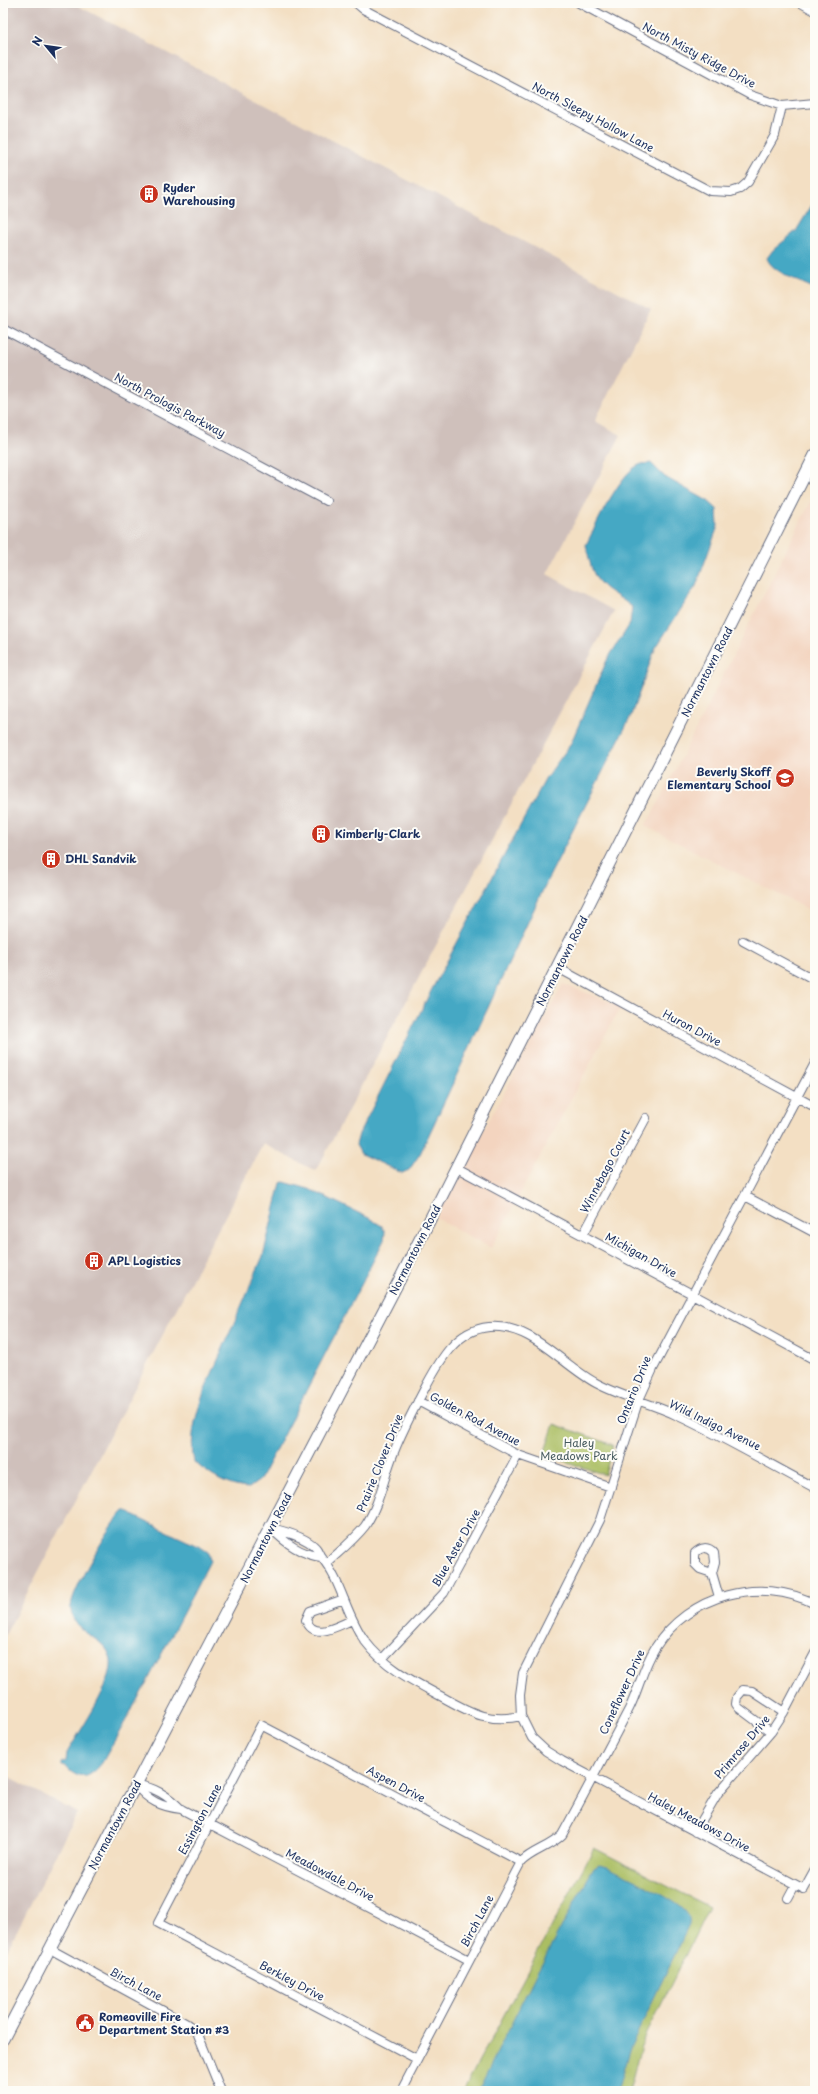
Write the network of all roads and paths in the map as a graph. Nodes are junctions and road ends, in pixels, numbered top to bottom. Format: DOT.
graph roads {
  1 [pos="356,3"];
  2 [pos="579,3"];
  3 [pos="801,3"];
  4 [pos="815,11"];
  5 [pos="815,103"];
  6 [pos="782,106"];
  7 [pos="3,329"];
  8 [pos="815,456"];
  9 [pos="326,501"];
  10 [pos="743,942"];
  11 [pos="558,968"];
  12 [pos="815,980"];
  13 [pos="815,1063"];
  14 [pos="797,1098"];
  15 [pos="815,1107"];
  16 [pos="646,1118"];
  17 [pos="457,1168"];
  18 [pos="745,1196"];
  19 [pos="815,1233"];
  20 [pos="583,1236"];
  21 [pos="692,1295"];
  22 [pos="476,1330"];
  23 [pos="815,1360"];
  24 [pos="418,1401"];
  25 [pos="638,1402"];
  26 [pos="518,1454"];
  27 [pos="611,1487"];
  28 [pos="815,1488"];
  29 [pos="272,1528"];
  30 [pos="324,1560"];
  31 [pos="712,1573"];
  32 [pos="719,1597"];
  33 [pos="344,1598"];
  34 [pos="815,1604"];
  35 [pos="352,1620"];
  36 [pos="815,1654"];
  37 [pos="382,1659"];
  38 [pos="784,1712"];
  39 [pos="521,1716"];
  40 [pos="261,1725"];
  41 [pos="771,1732"];
  42 [pos="592,1778"];
  43 [pos="136,1786"];
  44 [pos="210,1824"];
  45 [pos="695,1832"];
  46 [pos="521,1862"];
  47 [pos="815,1869"];
  48 [pos="795,1885"];
  49 [pos="788,1898"];
  50 [pos="158,1923"];
  51 [pos="50,1950"];
  52 [pos="469,1960"];
  53 [pos="3,2039"];
  54 [pos="417,2059"];
  55 [pos="221,2091"];
  56 [pos="401,2091"];
  1 -- 6 [label="street, North Sleepy Hollow Lane"];
  2 -- 6 [label="street, North Misty Ridge Drive"];
  3 -- 4 [label="street"];
  5 -- 6 [label="street, North Misty Ridge Drive"];
  7 -- 9 [label="street, North Prologis Parkway"];
  8 -- 11 [label="street, Normantown Road"];
  10 -- 12 [label="street"];
  11 -- 14 [label="street, Huron Drive"];
  11 -- 17 [label="street, Normantown Road"];
  13 -- 14 [label="street, Ontario Drive"];
  14 -- 15 [label="street, Huron Drive"];
  14 -- 18 [label="street, Ontario Drive"];
  16 -- 20 [label="street, Winnebago Court"];
  17 -- 20 [label="street, Michigan Drive"];
  17 -- 29 [label="street, Normantown Road"];
  18 -- 19 [label="street"];
  18 -- 21 [label="street, Ontario Drive"];
  20 -- 21 [label="street, Michigan Drive"];
  21 -- 23 [label="street, Michigan Drive"];
  21 -- 25 [label="street, Ontario Drive"];
  22 -- 24 [label="street, Prairie Clover Drive"];
  22 -- 25 [label="street, Wild Indigo Avenue"];
  24 -- 26 [label="street, Golden Rod Avenue"];
  24 -- 30 [label="street, Prairie Clover Drive"];
  25 -- 27 [label="street, Ontario Drive"];
  25 -- 28 [label="street, Wild Indigo Avenue"];
  26 -- 27 [label="street, Golden Rod Avenue"];
  26 -- 37 [label="street, Blue Aster Drive"];
  27 -- 39 [label="street, Ontario Drive"];
  29 -- 30 [label="street"];
  29 -- 43 [label="street, Normantown Road"];
  30 -- 33 [label="street"];
  31 -- 32 [label="street"];
  32 -- 34 [label="street, Coneflower Drive"];
  32 -- 42 [label="street, Coneflower Drive"];
  33 -- 35 [label="street"];
  33 -- 35 [label="street"];
  35 -- 37 [label="street"];
  36 -- 38 [label="street, Primrose Drive"];
  37 -- 39 [label="street"];
  38 -- 41 [label="street, Primrose Drive"];
  38 -- 41 [label="street"];
  39 -- 42 [label="street, Ontario Drive"];
  40 -- 44 [label="street, Essington Lane"];
  40 -- 46 [label="street, Aspen Drive"];
  41 -- 45 [label="street, Primrose Drive"];
  42 -- 45 [label="street, Haley Meadows Drive"];
  42 -- 46 [label="street, Birch Lane"];
  43 -- 44 [label="street, Meadowdale Drive"];
  43 -- 51 [label="street, Normantown Road"];
  44 -- 50 [label="street, Essington Lane"];
  44 -- 52 [label="street, Meadowdale Drive"];
  45 -- 48 [label="street, Haley Meadows Drive"];
  46 -- 52 [label="street, Birch Lane"];
  47 -- 48 [label="street, Haley Meadows Drive"];
  48 -- 49 [label="street"];
  50 -- 54 [label="street, Berkley Drive"];
  51 -- 53 [label="street, Normantown Road"];
  51 -- 55 [label="street, Birch Lane"];
  52 -- 54 [label="street, Birch Lane"];
  54 -- 56 [label="street, Birch Lane"];
}
